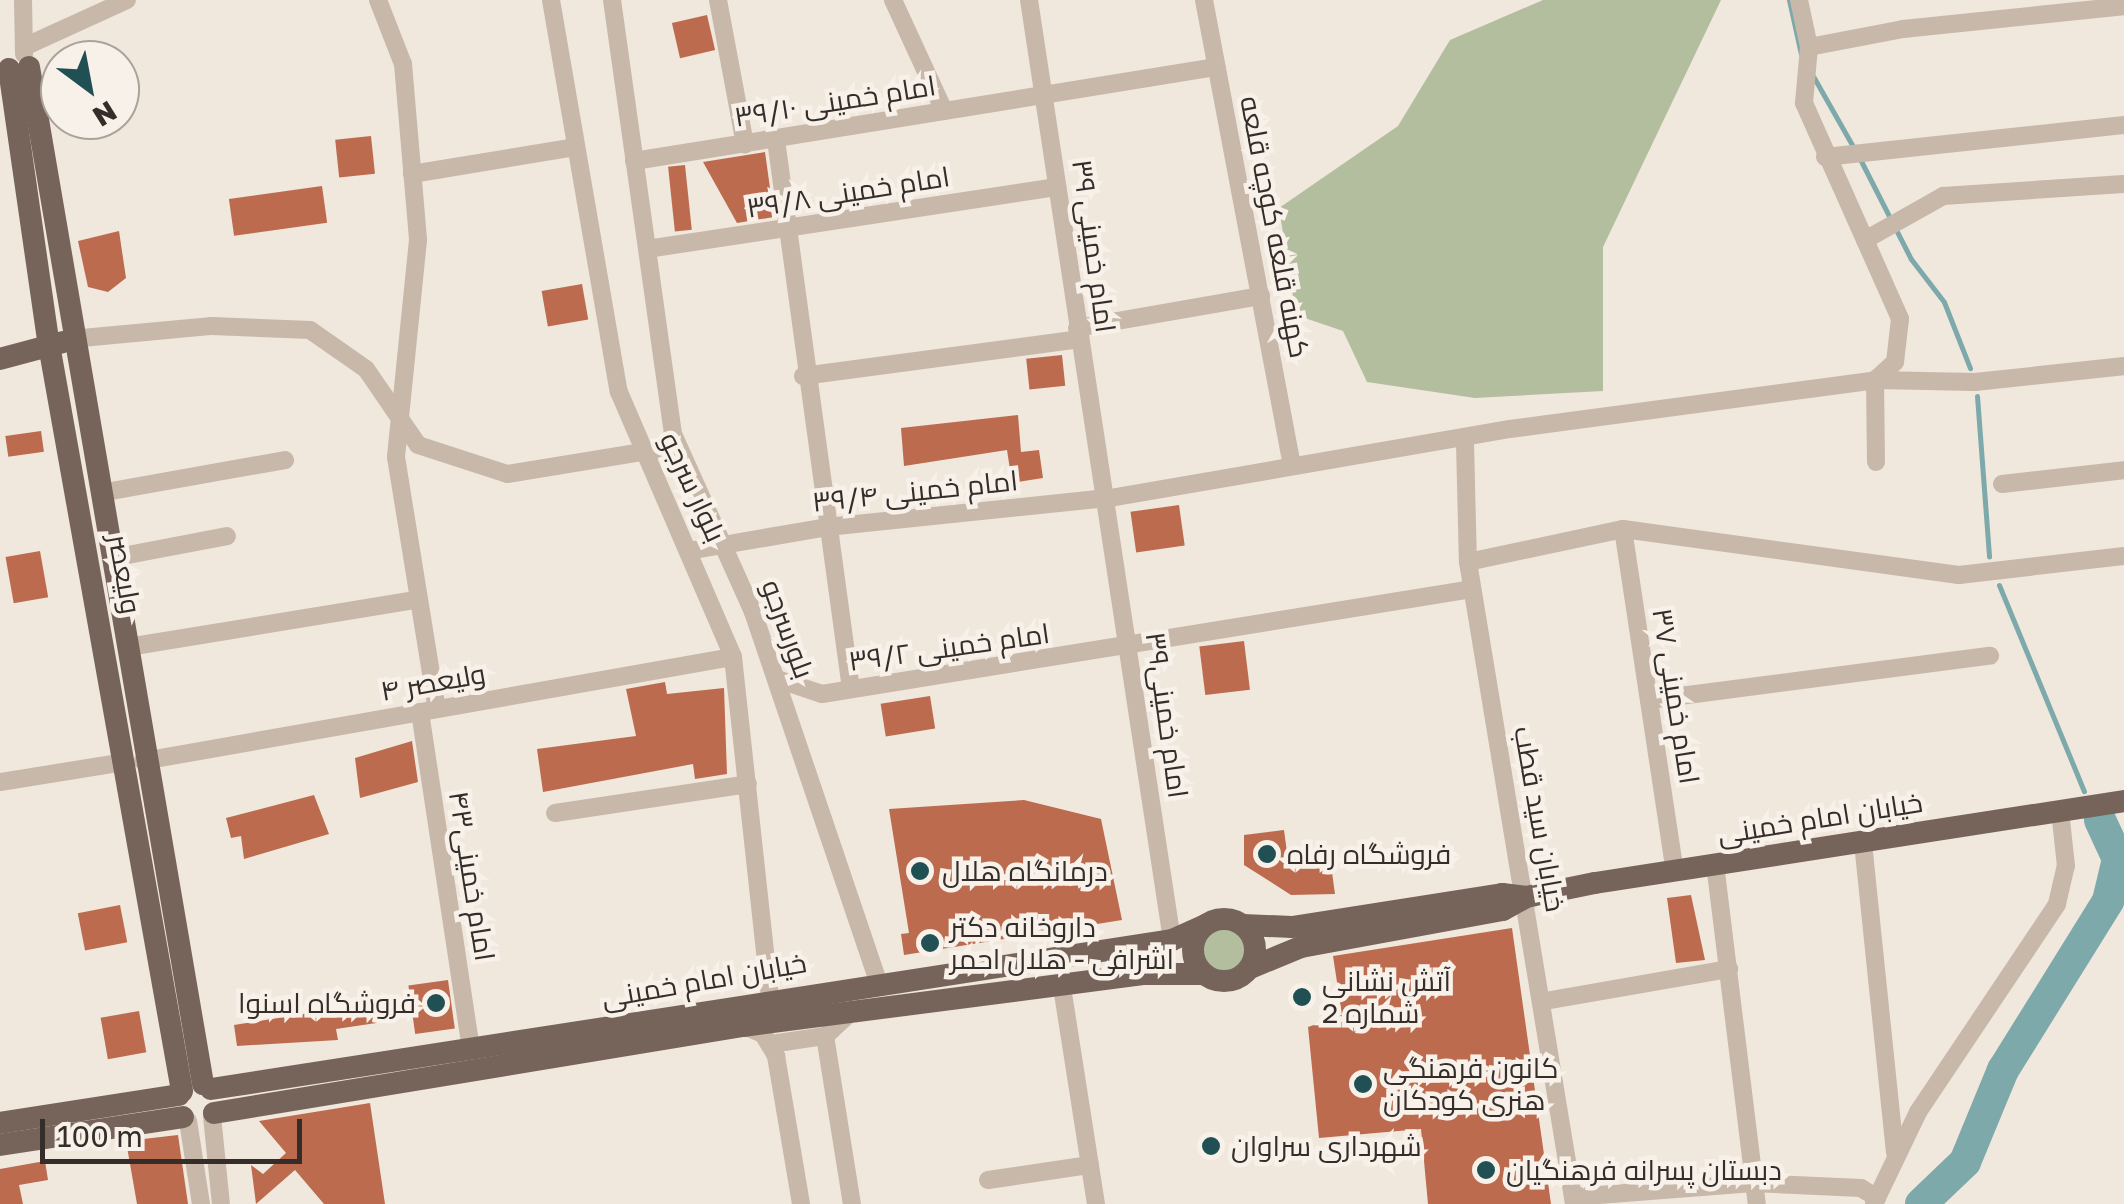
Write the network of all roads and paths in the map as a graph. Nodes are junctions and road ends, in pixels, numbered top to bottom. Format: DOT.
graph roads {
  1 [pos="23,0"];
  2 [pos="127,0"];
  3 [pos="378,0"];
  4 [pos="551,0"];
  5 [pos="612,0"];
  6 [pos="718,0"];
  7 [pos="893,0"];
  8 [pos="1030,0"];
  9 [pos="1204,0"];
  10 [pos="1799,0"];
  11 [pos="2124,6"];
  12 [pos="1809,47"];
  13 [pos="21,63"];
  14 [pos="1216,67"];
  15 [pos="1044,94"];
  16 [pos="40,109"];
  17 [pos="35,110"];
  18 [pos="944,111"];
  19 [pos="2124,126"];
  20 [pos="776,140"];
  21 [pos="745,144"];
  22 [pos="575,147"];
  23 [pos="1826,156"];
  24 [pos="634,160"];
  25 [pos="412,174"];
  26 [pos="2124,184"];
  27 [pos="1057,187"];
  28 [pos="791,229"];
  29 [pos="1865,240"];
  30 [pos="647,249"];
  31 [pos="1261,296"];
  32 [pos="1078,334"];
  33 [pos="60,342"];
  34 [pos="0,359"];
  35 [pos="2124,366"];
  36 [pos="802,376"];
  37 [pos="1876,380"];
  38 [pos="397,414"];
  39 [pos="1465,443"];
  40 [pos="678,446"];
  41 [pos="648,455"];
  42 [pos="285,460"];
  43 [pos="1876,462"];
  44 [pos="1292,464"];
  45 [pos="2124,470"];
  46 [pos="2002,484"];
  47 [pos="100,493"];
  48 [pos="1110,498"];
  49 [pos="827,527"];
  50 [pos="1623,529"];
  51 [pos="228,536"];
  52 [pos="726,541"];
  53 [pos="694,550"];
  54 [pos="2124,556"];
  55 [pos="112,558"];
  56 [pos="1468,562"];
  57 [pos="1472,589"];
  58 [pos="414,600"];
  59 [pos="128,647"];
  60 [pos="1130,648"];
  61 [pos="1990,656"];
  62 [pos="733,657"];
  63 [pos="777,679"];
  64 [pos="851,689"];
  65 [pos="1648,700"];
  66 [pos="428,711"];
  67 [pos="134,761"];
  68 [pos="0,782"];
  69 [pos="748,784"];
  70 [pos="2124,801"];
  71 [pos="2060,811"];
  72 [pos="555,813"];
  73 [pos="1862,842"];
  74 [pos="1715,864"];
  75 [pos="1674,872"];
  76 [pos="1526,897"];
  77 [pos="1242,925"];
  78 [pos="1205,926"];
  79 [pos="1172,940"];
  80 [pos="1250,968"];
  81 [pos="1729,969"];
  82 [pos="1204,974"];
  83 [pos="878,982"];
  84 [pos="1062,988"];
  85 [pos="770,1000"];
  86 [pos="1545,1001"];
  87 [pos="855,1011"];
  88 [pos="743,1026"];
  89 [pos="825,1036"];
  90 [pos="771,1044"];
  91 [pos="471,1048"];
  92 [pos="196,1103"];
  93 [pos="0,1123"];
  94 [pos="0,1145"];
  95 [pos="1895,1152"];
  96 [pos="1090,1165"];
  97 [pos="988,1180"];
  98 [pos="1753,1183"];
  99 [pos="1573,1200"];
  100 [pos="1876,1201"];
  101 [pos="201,1204"];
  102 [pos="221,1204"];
  103 [pos="801,1204"];
  104 [pos="852,1204"];
  105 [pos="1096,1204"];
  106 [pos="1757,1204"];
  1 -- 13 [label="street"];
  2 -- 13 [label="street"];
  3 -- 25 [label="street, امام خمینی۴۳"];
  4 -- 22 [label="street, بلوار سرجو"];
  5 -- 24 [label="street, بلورسرجو"];
  6 -- 21 [label="street"];
  7 -- 18 [label="street"];
  8 -- 15 [label="street, امام خمینی ۳۹"];
  9 -- 14 [label="street, کهنه قلعه کوچه قلعه"];
  10 -- 12 [label="street"];
  11 -- 12 [label="street"];
  12 -- 23 [label="street"];
  13 -- 17 [label="main road, ولیعصر"];
  13 -- 33 [label="main road, ولیعصر"];
  14 -- 15 [label="street, امام خمینی ۳۹/۱۰"];
  14 -- 31 [label="street, کهنه قلعه کوچه قلعه"];
  15 -- 18 [label="street, امام خمینی ۳۹/۱۰"];
  15 -- 27 [label="street, امام خمینی ۳۹"];
  16 -- 17 [label="street"];
  17 -- 33 [label="main road, ولیعصر"];
  18 -- 20 [label="street, امام خمینی ۳۹/۱۰"];
  19 -- 23 [label="street"];
  20 -- 21 [label="street, امام خمینی ۳۹/۱۰"];
  20 -- 28 [label="street"];
  21 -- 24 [label="street, امام خمینی ۳۹/۱۰"];
  22 -- 25 [label="street"];
  22 -- 41 [label="street, بلوار سرجو"];
  23 -- 29 [label="street"];
  24 -- 30 [label="street, بلورسرجو"];
  25 -- 38 [label="street, امام خمینی۴۳"];
  26 -- 29 [label="street"];
  27 -- 28 [label="street, امام خمینی ۳۹/۸"];
  27 -- 32 [label="street, امام خمینی ۳۹"];
  28 -- 30 [label="street, امام خمینی ۳۹/۸"];
  28 -- 36 [label="street"];
  29 -- 37 [label="street"];
  30 -- 40 [label="street, بلورسرجو"];
  31 -- 32 [label="street"];
  31 -- 44 [label="street, کهنه قلعه کوچه قلعه"];
  32 -- 36 [label="street"];
  32 -- 48 [label="street, امام خمینی ۳۹"];
  33 -- 34 [label="main road"];
  33 -- 38 [label="street"];
  33 -- 47 [label="main road, ولیعصر"];
  33 -- 67 [label="main road, ولیعصر"];
  35 -- 37 [label="street, امام خمینی ۳۹/۴"];
  36 -- 49 [label="street"];
  37 -- 39 [label="street, امام خمینی ۳۹/۴"];
  37 -- 43 [label="street"];
  38 -- 41 [label="street"];
  38 -- 58 [label="street, امام خمینی۴۳"];
  39 -- 44 [label="street, امام خمینی ۳۹/۴"];
  39 -- 56 [label="street, خیابان سید قطب"];
  40 -- 41 [label="street"];
  40 -- 52 [label="street, بلورسرجو"];
  41 -- 53 [label="street, بلوار سرجو"];
  42 -- 47 [label="street"];
  44 -- 48 [label="street, امام خمینی ۳۹/۴"];
  45 -- 46 [label="street"];
  47 -- 55 [label="main road, ولیعصر"];
  48 -- 49 [label="street, امام خمینی ۳۹/۴"];
  48 -- 60 [label="street, امام خمینی۳۹"];
  49 -- 52 [label="street, امام خمینی ۳۹/۴"];
  49 -- 64 [label="street"];
  50 -- 54 [label="street"];
  50 -- 56 [label="street"];
  50 -- 65 [label="street, امام خمینی ۳۷"];
  51 -- 55 [label="street"];
  52 -- 53 [label="street, امام خمینی ۳۹/۴"];
  52 -- 63 [label="street, بلورسرجو"];
  53 -- 62 [label="street, بلوار سرجو"];
  55 -- 59 [label="main road, ولیعصر"];
  56 -- 57 [label="street, خیابان سید قطب"];
  57 -- 60 [label="street, امام خمینی ۳۹/۲"];
  57 -- 76 [label="street, خیابان سید قطب"];
  58 -- 59 [label="street"];
  58 -- 66 [label="street, امام خمینی۴۳"];
  59 -- 67 [label="main road, ولیعصر"];
  60 -- 64 [label="street, امام خمینی ۳۹/۲"];
  60 -- 79 [label="street, امام خمینی۳۹"];
  61 -- 65 [label="street"];
  62 -- 66 [label="street, ولیعصر ۴"];
  62 -- 69 [label="street, بلوار سرجو"];
  63 -- 64 [label="street, امام خمینی ۳۹/۲"];
  63 -- 83 [label="street, بلورسرجو"];
  65 -- 75 [label="street, امام خمینی ۳۷"];
  66 -- 67 [label="street, ولیعصر ۴"];
  66 -- 91 [label="street, امام خمینی۴۳"];
  67 -- 68 [label="street, ولیعصر ۴"];
  67 -- 92 [label="main road, ولیعصر"];
  69 -- 72 [label="street"];
  69 -- 85 [label="street, بلوار سرجو"];
  70 -- 71 [label="main road, خیابان امام خمینی"];
  71 -- 73 [label="main road, خیابان امام خمینی"];
  71 -- 95 [label="street"];
  73 -- 74 [label="main road, خیابان امام خمینی"];
  73 -- 95 [label="street"];
  74 -- 75 [label="main road, خیابان امام خمینی"];
  74 -- 81 [label="street"];
  75 -- 76 [label="main road, خیابان امام خمینی"];
  76 -- 77 [label="main road, خیابان امام خمینی"];
  76 -- 80 [label="main road, خیابان امام خمینی"];
  76 -- 86 [label="street, خیابان سید قطب"];
  77 -- 78 [label="main road"];
  77 -- 80 [label="main road"];
  78 -- 79 [label="main road, خیابان امام خمینی"];
  78 -- 82 [label="main road"];
  79 -- 83 [label="main road, خیابان امام خمینی"];
  80 -- 82 [label="main road"];
  81 -- 86 [label="street"];
  81 -- 98 [label="street"];
  82 -- 84 [label="main road, خیابان امام خمینی"];
  83 -- 85 [label="main road, خیابان امام خمینی"];
  84 -- 87 [label="main road, خیابان امام خمینی"];
  84 -- 96 [label="street"];
  85 -- 91 [label="main road, خیابان امام خمینی"];
  86 -- 99 [label="street, خیابان سید قطب"];
  87 -- 88 [label="main road, خیابان امام خمینی"];
  87 -- 89 [label="street"];
  88 -- 90 [label="street"];
  88 -- 92 [label="main road, خیابان امام خمینی"];
  89 -- 90 [label="street"];
  89 -- 104 [label="street"];
  90 -- 103 [label="street"];
  91 -- 92 [label="main road, خیابان امام خمینی"];
  92 -- 93 [label="main road, خیابان امام خمینی"];
  92 -- 94 [label="main road, خیابان امام خمینی"];
  92 -- 101 [label="street"];
  92 -- 102 [label="street"];
  95 -- 100 [label="street"];
  96 -- 97 [label="street"];
  96 -- 105 [label="street"];
  98 -- 99 [label="street"];
  98 -- 100 [label="street"];
  98 -- 106 [label="street"];
}
